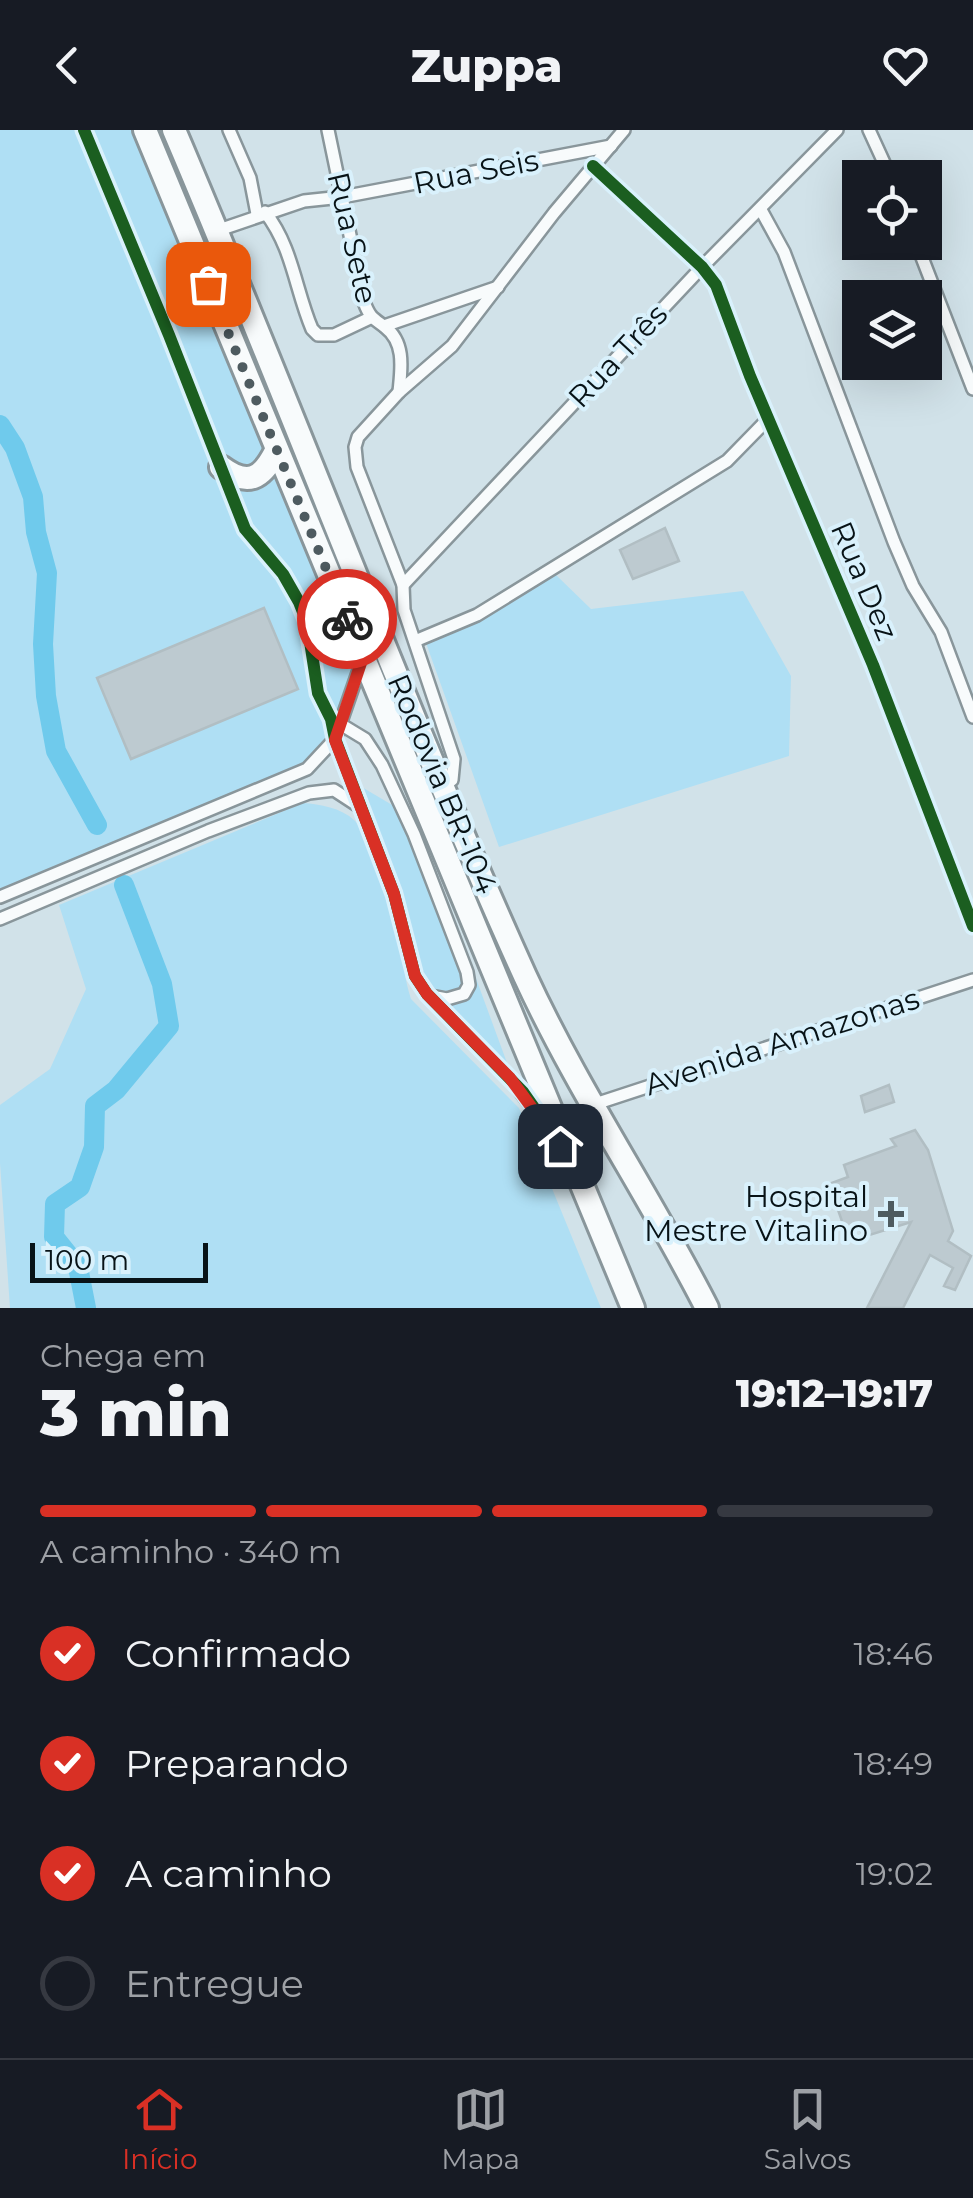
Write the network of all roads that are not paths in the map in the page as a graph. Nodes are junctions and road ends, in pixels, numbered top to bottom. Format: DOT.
graph roads {
  1 [pos="84,130"];
  2 [pos="145,130"];
  3 [pos="174,130"];
  4 [pos="229,130"];
  5 [pos="328,130"];
  6 [pos="624,130"];
  7 [pos="837,130"];
  8 [pos="869,130"];
  9 [pos="611,146"];
  10 [pos="883,160"];
  11 [pos="593,166"];
  12 [pos="342,197"];
  13 [pos="760,210"];
  14 [pos="261,213"];
  15 [pos="216,231"];
  16 [pos="923,260"];
  17 [pos="702,266"];
  18 [pos="500,286"];
  19 [pos="370,318"];
  20 [pos="384,326"];
  21 [pos="973,390"];
  22 [pos="398,392"];
  23 [pos="768,418"];
  24 [pos="276,451"];
  25 [pos="221,467"];
  26 [pos="403,585"];
  27 [pos="414,641"];
  28 [pos="363,657"];
  29 [pos="973,717"];
  30 [pos="336,721"];
  31 [pos="335,740"];
  32 [pos="441,788"];
  33 [pos="363,809"];
  34 [pos="29,884"];
  35 [pos="0,896"];
  36 [pos="37,904"];
  37 [pos="0,919"];
  38 [pos="972,923"];
  39 [pos="973,980"];
  40 [pos="427,994"];
  41 [pos="592,1105"];
  42 [pos="579,1172"];
  43 [pos="707,1307"];
  44 [pos="633,1308"];
  1 -- 25 [label="street"];
  2 -- 24 [label="highway, Rodovia BR-104"];
  3 -- 15 [label="highway, Rodovia BR-104"];
  4 -- 14 [label="street"];
  5 -- 12 [label="street, Rua Sete"];
  6 -- 9 [label="street"];
  7 -- 13 [label="street, Rua Três"];
  8 -- 10 [label="street"];
  9 -- 11 [label="street"];
  9 -- 12 [label="street, Rua Seis"];
  11 -- 17 [label="street, Rua Dez"];
  11 -- 18 [label="street"];
  12 -- 14 [label="street, Rua Seis"];
  12 -- 19 [label="street, Rua Sete"];
  13 -- 17 [label="street, Rua Três"];
  13 -- 29 [label="street"];
  14 -- 15 [label="street, Rua Seis"];
  14 -- 19 [label="street"];
  15 -- 32 [label="highway, Rodovia BR-104"];
  16 -- 21 [label="street"];
  17 -- 23 [label="street, Rua Dez"];
  17 -- 26 [label="street, Rua Três"];
  18 -- 20 [label="street"];
  18 -- 22 [label="street"];
  19 -- 20 [label="street, Rua Sete"];
  20 -- 22 [label="street, Rua Sete"];
  22 -- 26 [label="street"];
  23 -- 27 [label="street"];
  23 -- 38 [label="street, Rua Dez"];
  24 -- 25 [label="highway"];
  24 -- 28 [label="highway, Rodovia BR-104"];
  25 -- 30 [label="street"];
  26 -- 27 [label="street"];
  27 -- 32 [label="street"];
  28 -- 30 [label="street"];
  28 -- 42 [label="highway, Rodovia BR-104"];
  30 -- 31 [label="street"];
  30 -- 40 [label="street"];
  31 -- 33 [label="street"];
  31 -- 34 [label="street"];
  32 -- 41 [label="highway, Rodovia BR-104"];
  33 -- 36 [label="street"];
  33 -- 40 [label="street"];
  34 -- 35 [label="street"];
  34 -- 36 [label="street"];
  36 -- 37 [label="street"];
  39 -- 41 [label="street, Avenida Amazonas"];
  40 -- 42 [label="street"];
  41 -- 43 [label="highway, Rodovia BR-104"];
  42 -- 44 [label="highway, Rodovia BR-104"];
}
